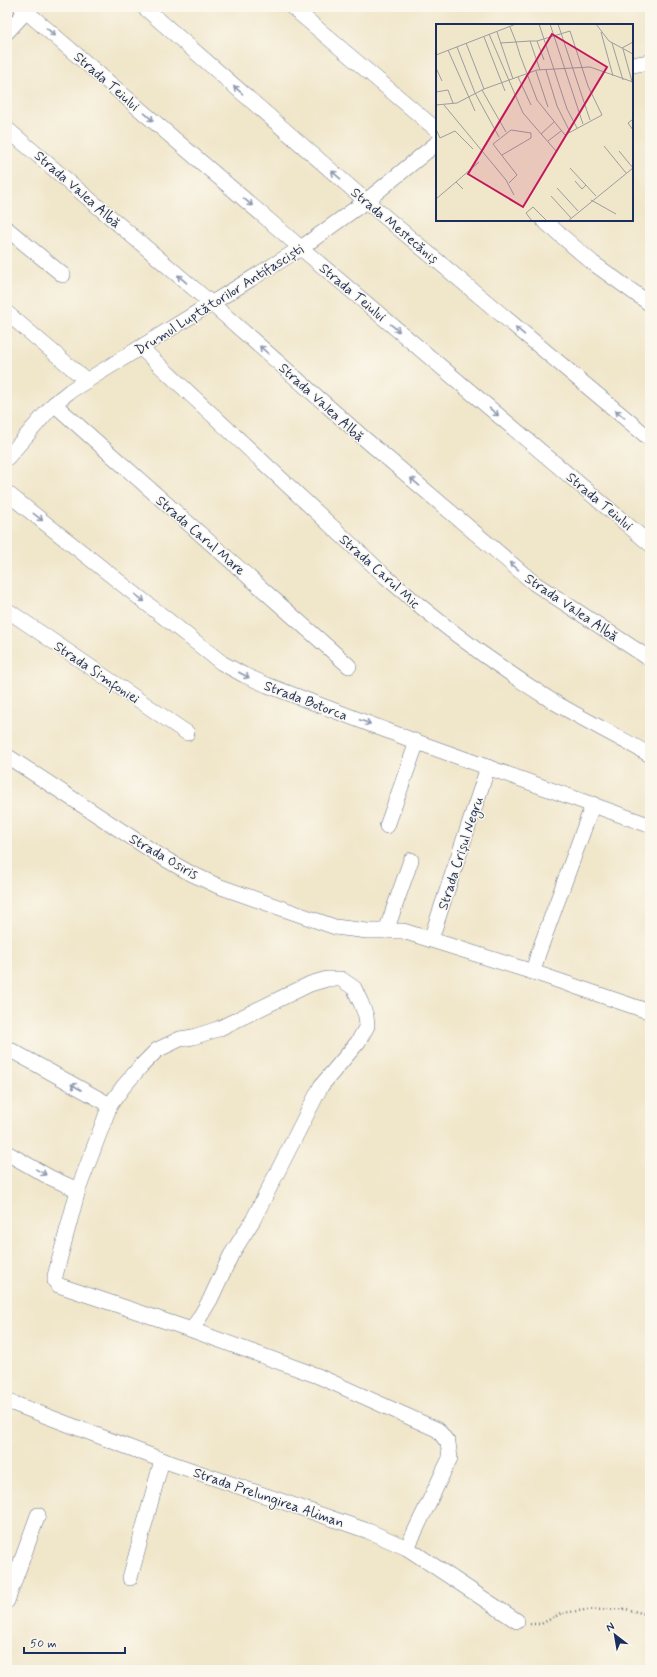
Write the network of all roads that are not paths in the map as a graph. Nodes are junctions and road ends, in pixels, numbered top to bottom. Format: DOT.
graph roads {
  1 [pos="144,7"];
  2 [pos="292,7"];
  3 [pos="26,8"];
  4 [pos="7,32"];
  5 [pos="650,62"];
  6 [pos="633,65"];
  7 [pos="7,129"];
  8 [pos="436,129"];
  9 [pos="436,144"];
  10 [pos="366,201"];
  11 [pos="544,221"];
  12 [pos="7,229"];
  13 [pos="301,248"];
  14 [pos="63,275"];
  15 [pos="212,304"];
  16 [pos="650,304"];
  17 [pos="7,313"];
  18 [pos="141,348"];
  19 [pos="86,380"];
  20 [pos="54,404"];
  21 [pos="650,439"];
  22 [pos="7,458"];
  23 [pos="7,493"];
  24 [pos="650,544"];
  25 [pos="7,610"];
  26 [pos="650,659"];
  27 [pos="349,666"];
  28 [pos="188,733"];
  29 [pos="417,742"];
  30 [pos="650,755"];
  31 [pos="7,756"];
  32 [pos="488,767"];
  33 [pos="593,804"];
  34 [pos="650,824"];
  35 [pos="387,826"];
  36 [pos="411,860"];
  37 [pos="386,931"];
  38 [pos="431,940"];
  39 [pos="533,972"];
  40 [pos="650,1012"];
  41 [pos="7,1048"];
  42 [pos="110,1105"];
  43 [pos="7,1153"];
  44 [pos="78,1190"];
  45 [pos="192,1330"];
  46 [pos="7,1401"];
  47 [pos="162,1460"];
  48 [pos="38,1515"];
  49 [pos="407,1548"];
  50 [pos="130,1578"];
  51 [pos="7,1601"];
  52 [pos="517,1621"];
  10 -- 1 [label="street, Strada Mestecăniș, one-way"];
  2 -- 8 [label="street"];
  3 -- 4 [label="street"];
  3 -- 13 [label="street, Strada Teiului, one-way"];
  5 -- 6 [label="street"];
  15 -- 7 [label="street, Strada Valea Albă, one-way"];
  9 -- 10 [label="street, Drumul Luptătorilor Antifasciști"];
  10 -- 13 [label="street, Drumul Luptătorilor Antifasciști"];
  21 -- 10 [label="street, Strada Mestecăniș, one-way"];
  11 -- 16 [label="street"];
  12 -- 14 [label="street"];
  13 -- 15 [label="street, Drumul Luptătorilor Antifasciști"];
  13 -- 24 [label="street, Strada Teiului, one-way"];
  15 -- 18 [label="street, Drumul Luptătorilor Antifasciști"];
  26 -- 15 [label="street, Strada Valea Albă, one-way"];
  17 -- 19 [label="street"];
  18 -- 19 [label="street, Drumul Luptătorilor Antifasciști"];
  18 -- 30 [label="street, Strada Carul Mic"];
  19 -- 20 [label="street, Drumul Luptătorilor Antifasciști"];
  20 -- 22 [label="street, Drumul Luptătorilor Antifasciști"];
  20 -- 27 [label="street, Strada Carul Mare"];
  23 -- 29 [label="street, Strada Botorca, one-way"];
  25 -- 28 [label="street, Strada Simfoniei"];
  29 -- 32 [label="street, Strada Botorca"];
  29 -- 35 [label="street"];
  31 -- 37 [label="street, Strada Osiris"];
  32 -- 33 [label="street, Strada Botorca"];
  32 -- 38 [label="street, Strada Crișul Negru"];
  33 -- 34 [label="street, Strada Botorca"];
  33 -- 39 [label="street"];
  36 -- 37 [label="street"];
  37 -- 38 [label="street"];
  38 -- 39 [label="street"];
  39 -- 40 [label="street"];
  42 -- 41 [label="street, one-way"];
  42 -- 44 [label="street"];
  42 -- 45 [label="street"];
  43 -- 44 [label="street, one-way"];
  44 -- 45 [label="street"];
  45 -- 49 [label="street"];
  46 -- 47 [label="street, Strada Prelungirea Aliman"];
  47 -- 49 [label="street, Strada Prelungirea Aliman"];
  47 -- 50 [label="street"];
  48 -- 51 [label="street"];
  49 -- 52 [label="street, Strada Prelungirea Aliman"];
}
